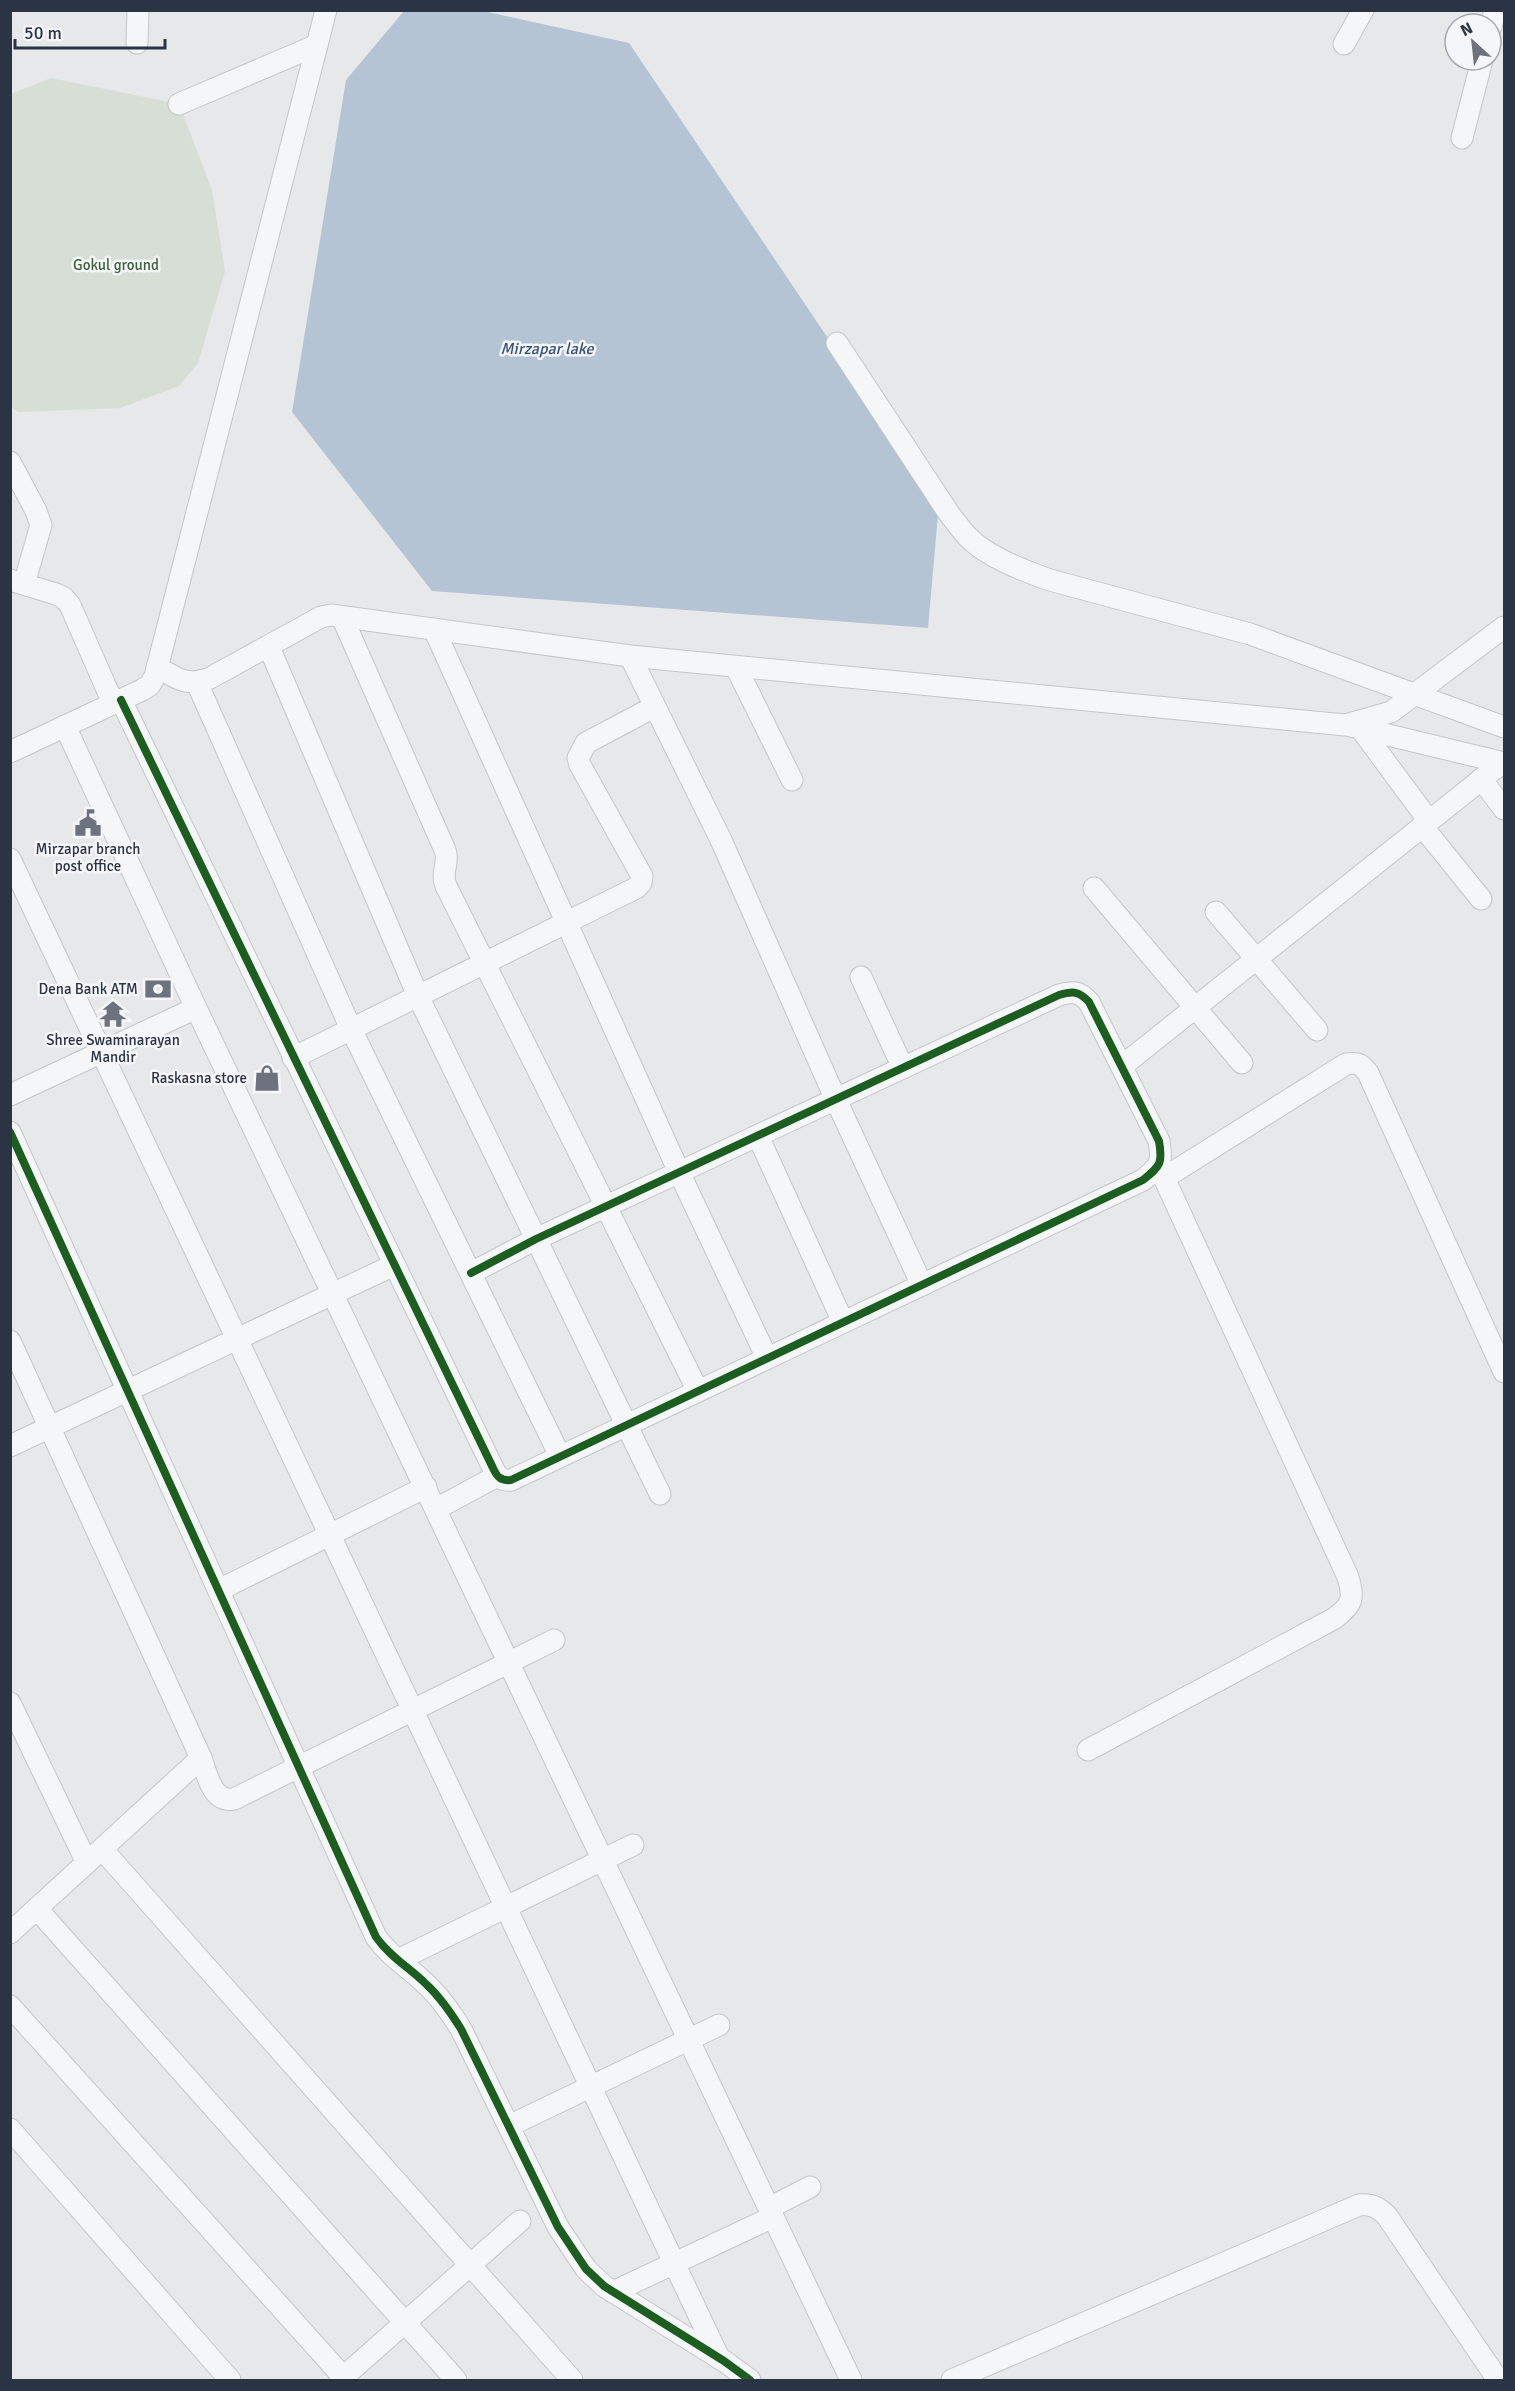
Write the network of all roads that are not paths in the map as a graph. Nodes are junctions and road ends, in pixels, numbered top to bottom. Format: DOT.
graph roads {
  1 [pos="138,10"];
  2 [pos="326,10"];
  3 [pos="1363,10"];
  4 [pos="137,44"];
  5 [pos="1344,44"];
  6 [pos="317,45"];
  7 [pos="1479,72"];
  8 [pos="179,104"];
  9 [pos="1462,138"];
  10 [pos="837,343"];
  11 [pos="10,462"];
  12 [pos="17,582"];
  13 [pos="342,617"];
  14 [pos="1504,627"];
  15 [pos="434,629"];
  16 [pos="269,647"];
  17 [pos="630,656"];
  18 [pos="157,667"];
  19 [pos="736,667"];
  20 [pos="197,683"];
  21 [pos="1417,694"];
  22 [pos="117,702"];
  23 [pos="654,707"];
  24 [pos="64,726"];
  25 [pos="1353,727"];
  26 [pos="1504,727"];
  27 [pos="10,752"];
  28 [pos="1503,763"];
  29 [pos="1481,779"];
  30 [pos="792,780"];
  31 [pos="1504,809"];
  32 [pos="1425,823"];
  33 [pos="10,859"];
  34 [pos="1094,888"];
  35 [pos="1481,899"];
  36 [pos="1216,912"];
  37 [pos="566,922"];
  38 [pos="1256,959"];
  39 [pos="484,963"];
  40 [pos="861,977"];
  41 [pos="418,996"];
  42 [pos="196,1008"];
  43 [pos="1195,1008"];
  44 [pos="351,1029"];
  45 [pos="1317,1030"];
  46 [pos="102,1052"];
  47 [pos="293,1058"];
  48 [pos="1242,1063"];
  49 [pos="1122,1066"];
  50 [pos="903,1068"];
  51 [pos="10,1095"];
  52 [pos="836,1100"];
  53 [pos="10,1132"];
  54 [pos="758,1136"];
  55 [pos="679,1172"];
  56 [pos="1162,1173"];
  57 [pos="607,1206"];
  58 [pos="536,1239"];
  59 [pos="394,1265"];
  60 [pos="471,1273"];
  61 [pos="922,1285"];
  62 [pos="333,1294"];
  63 [pos="843,1322"];
  64 [pos="237,1339"];
  65 [pos="10,1341"];
  66 [pos="767,1358"];
  67 [pos="1504,1372"];
  68 [pos="128,1390"];
  69 [pos="698,1391"];
  70 [pos="627,1424"];
  71 [pos="50,1427"];
  72 [pos="10,1446"];
  73 [pos="560,1456"];
  74 [pos="497,1476"];
  75 [pos="426,1488"];
  76 [pos="660,1494"];
  77 [pos="436,1509"];
  78 [pos="330,1535"];
  79 [pos="219,1590"];
  80 [pos="554,1640"];
  81 [pos="509,1662"];
  82 [pos="10,1703"];
  83 [pos="412,1710"];
  84 [pos="1088,1750"];
  85 [pos="201,1758"];
  86 [pos="298,1766"];
  87 [pos="633,1845"];
  88 [pos="94,1856"];
  89 [pos="603,1860"];
  90 [pos="506,1907"];
  91 [pos="37,1909"];
  92 [pos="12,1928"];
  93 [pos="398,1960"];
  94 [pos="10,2006"];
  95 [pos="719,2025"];
  96 [pos="689,2039"];
  97 [pos="591,2087"];
  98 [pos="508,2126"];
  99 [pos="10,2129"];
  100 [pos="810,2187"];
  101 [pos="771,2213"];
  102 [pos="520,2221"];
  103 [pos="674,2264"];
  104 [pos="469,2266"];
  105 [pos="613,2292"];
  106 [pos="405,2323"];
  107 [pos="719,2358"];
  108 [pos="230,2380"];
  109 [pos="343,2380"];
  110 [pos="456,2380"];
  111 [pos="572,2380"];
  112 [pos="750,2380"];
  113 [pos="851,2380"];
  114 [pos="952,2380"];
  115 [pos="1498,2380"];
  1 -- 4 [label="street"];
  2 -- 6 [label="street"];
  3 -- 5 [label="street"];
  6 -- 8 [label="street"];
  6 -- 18 [label="street"];
  7 -- 9 [label="street"];
  10 -- 21 [label="street"];
  11 -- 12 [label="street"];
  12 -- 22 [label="street"];
  13 -- 15 [label="street"];
  13 -- 16 [label="street"];
  13 -- 39 [label="street"];
  14 -- 21 [label="street"];
  15 -- 17 [label="street"];
  15 -- 37 [label="street"];
  16 -- 20 [label="street"];
  16 -- 41 [label="street"];
  17 -- 19 [label="street"];
  17 -- 23 [label="street"];
  18 -- 20 [label="street"];
  18 -- 22 [label="street"];
  19 -- 25 [label="street"];
  19 -- 30 [label="street"];
  20 -- 44 [label="street"];
  21 -- 25 [label="street"];
  21 -- 26 [label="street"];
  22 -- 24 [label="street"];
  22 -- 47 [label="street"];
  23 -- 37 [label="street"];
  23 -- 52 [label="street"];
  24 -- 27 [label="street"];
  24 -- 42 [label="street"];
  25 -- 28 [label="street"];
  25 -- 32 [label="street"];
  28 -- 29 [label="street"];
  29 -- 31 [label="street"];
  29 -- 32 [label="street"];
  32 -- 35 [label="street"];
  32 -- 38 [label="street"];
  33 -- 46 [label="street"];
  34 -- 43 [label="street"];
  36 -- 38 [label="street"];
  37 -- 39 [label="street"];
  37 -- 55 [label="street"];
  38 -- 43 [label="street"];
  38 -- 45 [label="street"];
  39 -- 41 [label="street"];
  39 -- 57 [label="street"];
  40 -- 50 [label="street"];
  41 -- 44 [label="street"];
  41 -- 58 [label="street"];
  42 -- 46 [label="street"];
  42 -- 62 [label="street"];
  43 -- 48 [label="street"];
  43 -- 49 [label="street"];
  44 -- 47 [label="street"];
  44 -- 60 [label="street"];
  46 -- 51 [label="street"];
  46 -- 64 [label="street"];
  47 -- 59 [label="street"];
  49 -- 50 [label="street"];
  49 -- 56 [label="street"];
  50 -- 52 [label="street"];
  52 -- 54 [label="street"];
  52 -- 61 [label="street"];
  53 -- 68 [label="street"];
  54 -- 55 [label="street"];
  54 -- 63 [label="street"];
  55 -- 57 [label="street"];
  55 -- 66 [label="street"];
  56 -- 61 [label="street"];
  56 -- 67 [label="street"];
  56 -- 84 [label="street"];
  57 -- 58 [label="street"];
  57 -- 69 [label="street"];
  58 -- 60 [label="street"];
  58 -- 70 [label="street"];
  59 -- 62 [label="street"];
  59 -- 74 [label="street"];
  60 -- 73 [label="street"];
  61 -- 63 [label="street"];
  62 -- 64 [label="street"];
  62 -- 75 [label="street"];
  63 -- 66 [label="street"];
  64 -- 68 [label="street"];
  64 -- 78 [label="street"];
  65 -- 71 [label="street"];
  66 -- 69 [label="street"];
  68 -- 71 [label="street"];
  68 -- 79 [label="street"];
  69 -- 70 [label="street"];
  70 -- 73 [label="street"];
  70 -- 76 [label="street"];
  71 -- 72 [label="street"];
  71 -- 85 [label="street"];
  73 -- 74 [label="street"];
  74 -- 77 [label="street"];
  75 -- 77 [label="street"];
  75 -- 78 [label="street"];
  77 -- 81 [label="street"];
  78 -- 79 [label="street"];
  78 -- 83 [label="street"];
  79 -- 86 [label="street"];
  80 -- 81 [label="street"];
  81 -- 83 [label="street"];
  81 -- 89 [label="street"];
  82 -- 88 [label="street"];
  83 -- 86 [label="street"];
  83 -- 90 [label="street"];
  85 -- 86 [label="street"];
  85 -- 88 [label="street"];
  86 -- 93 [label="street"];
  87 -- 89 [label="street"];
  88 -- 91 [label="street"];
  88 -- 104 [label="street"];
  89 -- 90 [label="street"];
  89 -- 96 [label="street"];
  90 -- 93 [label="street"];
  90 -- 97 [label="street"];
  91 -- 92 [label="street"];
  91 -- 106 [label="street"];
  93 -- 98 [label="street"];
  94 -- 109 [label="street"];
  95 -- 96 [label="street"];
  96 -- 97 [label="street"];
  96 -- 101 [label="street"];
  97 -- 98 [label="street"];
  97 -- 103 [label="street"];
  98 -- 105 [label="street"];
  99 -- 108 [label="street"];
  100 -- 101 [label="street"];
  101 -- 103 [label="street"];
  101 -- 113 [label="street"];
  102 -- 104 [label="street"];
  103 -- 105 [label="street"];
  103 -- 107 [label="street"];
  104 -- 106 [label="street"];
  104 -- 111 [label="street"];
  105 -- 107 [label="street"];
  106 -- 109 [label="street"];
  106 -- 110 [label="street"];
  107 -- 112 [label="street"];
  114 -- 115 [label="street"];
}
